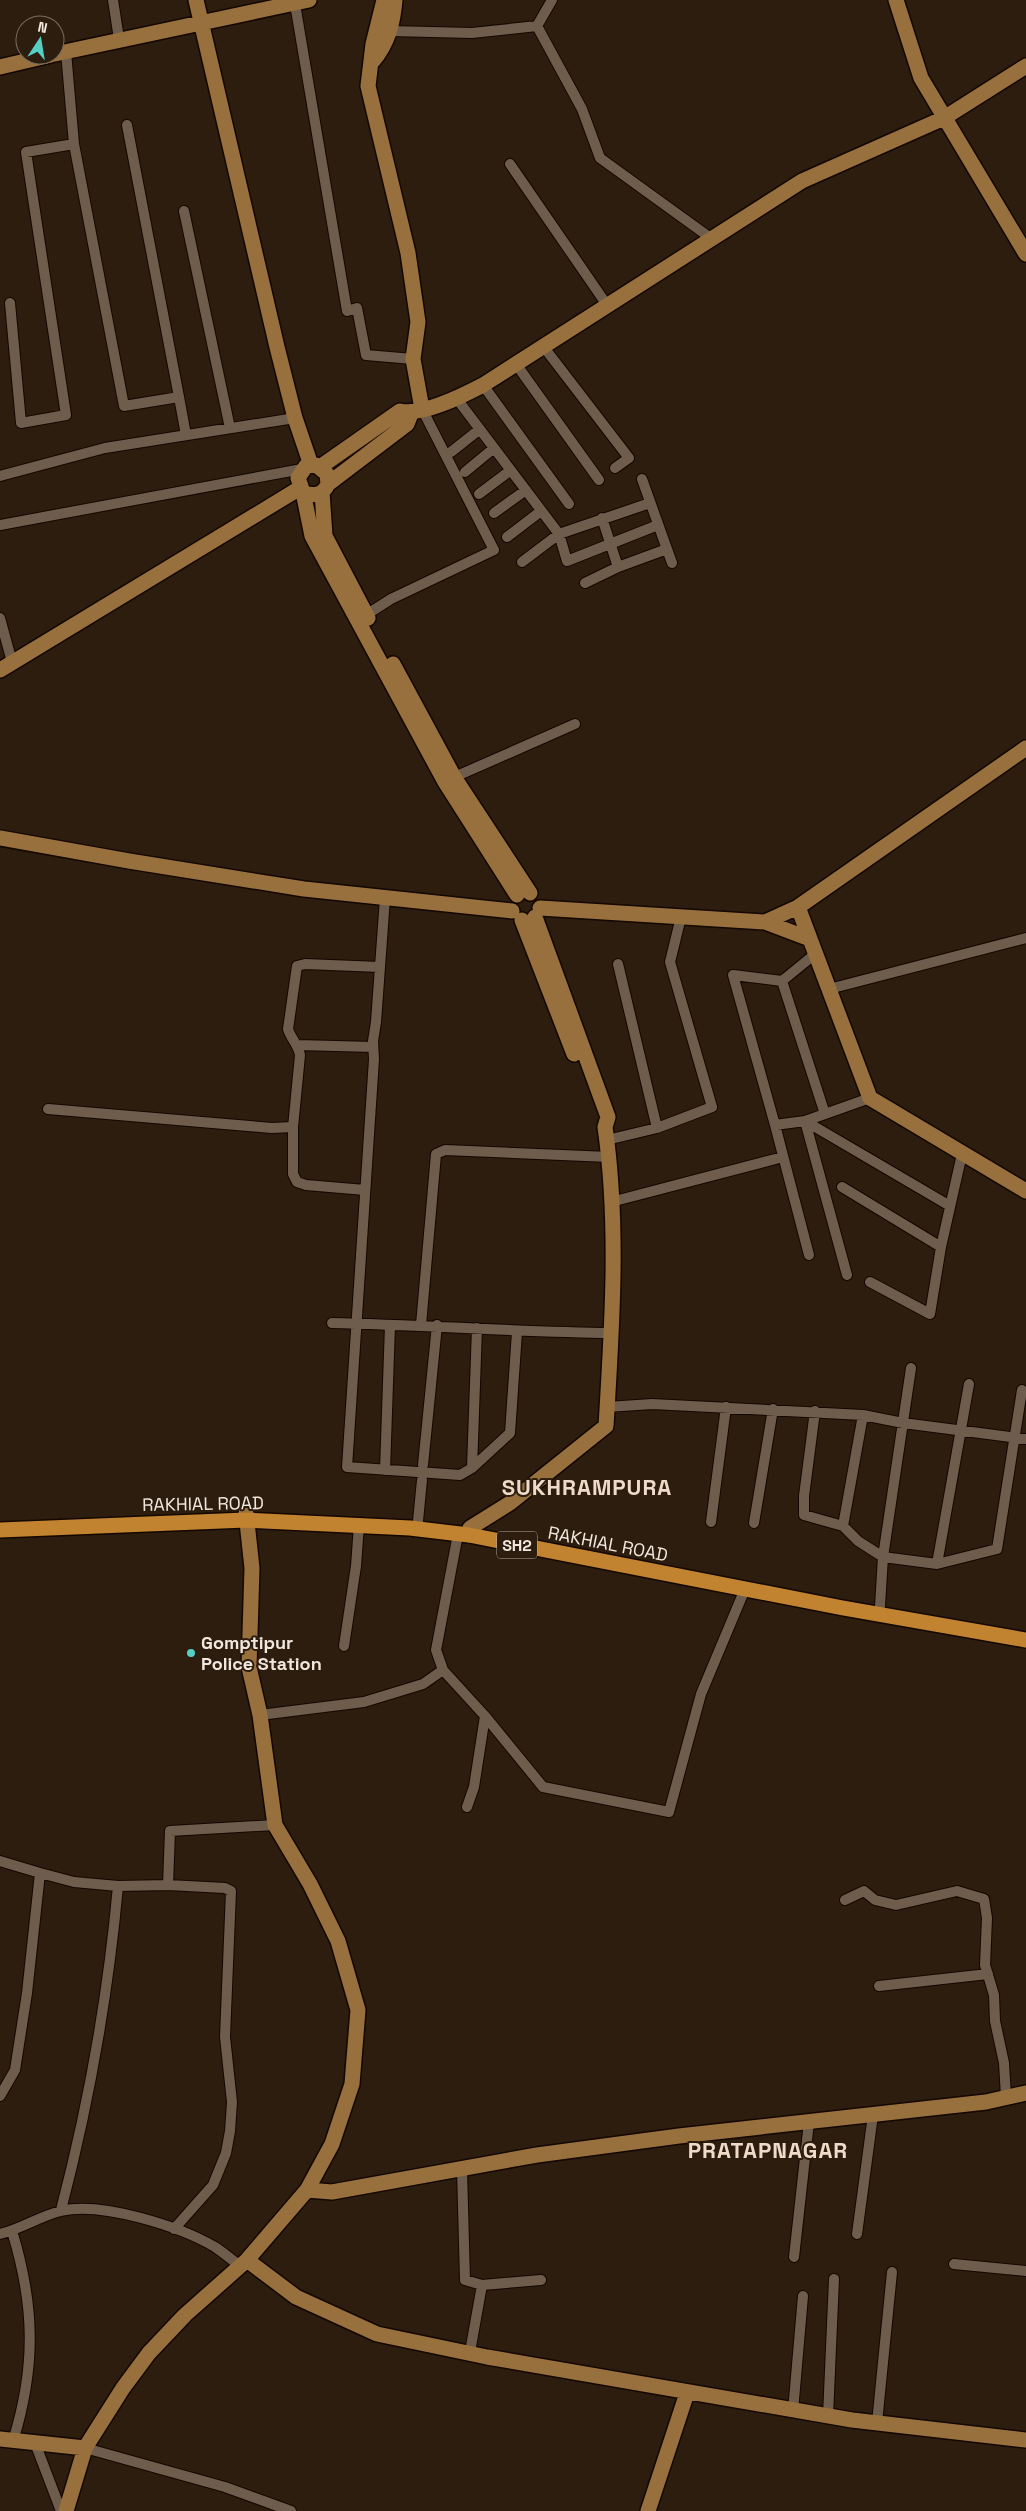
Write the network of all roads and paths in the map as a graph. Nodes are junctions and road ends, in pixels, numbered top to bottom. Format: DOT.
graph roads {
  1 [pos="113,0"];
  2 [pos="196,0"];
  3 [pos="384,0"];
  4 [pos="395,0"];
  5 [pos="552,0"];
  6 [pos="896,0"];
  7 [pos="902,0"];
  8 [pos="302,2"];
  9 [pos="200,23"];
  10 [pos="537,26"];
  11 [pos="390,31"];
  12 [pos="119,39"];
  13 [pos="65,52"];
  14 [pos="373,61"];
  15 [pos="15,63"];
  16 [pos="62,65"];
  17 [pos="0,66"];
  18 [pos="1026,66"];
  19 [pos="946,117"];
  20 [pos="127,125"];
  21 [pos="74,144"];
  22 [pos="510,164"];
  23 [pos="184,211"];
  24 [pos="1026,235"];
  25 [pos="712,239"];
  26 [pos="1026,254"];
  27 [pos="10,303"];
  28 [pos="608,305"];
  29 [pos="543,346"];
  30 [pos="412,359"];
  31 [pos="516,364"];
  32 [pos="483,385"];
  33 [pos="179,397"];
  34 [pos="457,399"];
  35 [pos="417,411"];
  36 [pos="295,418"];
  37 [pos="230,428"];
  38 [pos="480,429"];
  39 [pos="186,435"];
  40 [pos="494,448"];
  41 [pos="451,452"];
  42 [pos="311,467"];
  43 [pos="615,468"];
  44 [pos="511,470"];
  45 [pos="465,472"];
  46 [pos="0,476"];
  47 [pos="642,479"];
  48 [pos="600,480"];
  49 [pos="325,488"];
  50 [pos="302,490"];
  51 [pos="526,490"];
  52 [pos="479,494"];
  53 [pos="650,503"];
  54 [pos="569,504"];
  55 [pos="541,511"];
  56 [pos="494,513"];
  57 [pos="602,518"];
  58 [pos="0,525"];
  59 [pos="658,525"];
  60 [pos="559,534"];
  61 [pos="507,536"];
  62 [pos="610,544"];
  63 [pos="667,549"];
  64 [pos="522,562"];
  65 [pos="672,563"];
  66 [pos="618,567"];
  67 [pos="585,582"];
  68 [pos="366,615"];
  69 [pos="0,618"];
  70 [pos="6,666"];
  71 [pos="575,724"];
  72 [pos="1026,748"];
  73 [pos="449,780"];
  74 [pos="0,838"];
  75 [pos="523,894"];
  76 [pos="385,898"];
  77 [pos="798,908"];
  78 [pos="527,914"];
  79 [pos="681,917"];
  80 [pos="765,922"];
  81 [pos="1026,938"];
  82 [pos="810,939"];
  83 [pos="815,954"];
  84 [pos="618,964"];
  85 [pos="380,967"];
  86 [pos="782,981"];
  87 [pos="829,989"];
  88 [pos="298,1045"];
  89 [pos="373,1047"];
  90 [pos="870,1098"];
  91 [pos="48,1109"];
  92 [pos="825,1114"];
  93 [pos="805,1121"];
  94 [pos="775,1125"];
  95 [pos="293,1127"];
  96 [pos="657,1128"];
  97 [pos="606,1133"];
  98 [pos="962,1154"];
  99 [pos="609,1157"];
  100 [pos="783,1157"];
  101 [pos="842,1187"];
  102 [pos="365,1190"];
  103 [pos="1026,1191"];
  104 [pos="611,1202"];
  105 [pos="950,1206"];
  106 [pos="941,1247"];
  107 [pos="809,1256"];
  108 [pos="846,1275"];
  109 [pos="870,1282"];
  110 [pos="332,1323"];
  111 [pos="355,1324"];
  112 [pos="390,1324"];
  113 [pos="422,1325"];
  114 [pos="437,1325"];
  115 [pos="477,1328"];
  116 [pos="516,1332"];
  117 [pos="612,1333"];
  118 [pos="910,1368"];
  119 [pos="969,1384"];
  120 [pos="1022,1390"];
  121 [pos="607,1407"];
  122 [pos="726,1407"];
  123 [pos="773,1409"];
  124 [pos="815,1412"];
  125 [pos="863,1415"];
  126 [pos="903,1423"];
  127 [pos="960,1431"];
  128 [pos="1014,1437"];
  129 [pos="1026,1439"];
  130 [pos="423,1464"];
  131 [pos="472,1468"];
  132 [pos="385,1470"];
  133 [pos="422,1480"];
  134 [pos="246,1516"];
  135 [pos="418,1521"];
  136 [pos="711,1522"];
  137 [pos="0,1523"];
  138 [pos="754,1523"];
  139 [pos="359,1525"];
  140 [pos="843,1526"];
  141 [pos="0,1530"];
  142 [pos="466,1532"];
  143 [pos="883,1557"];
  144 [pos="937,1564"];
  145 [pos="745,1589"];
  146 [pos="880,1606"];
  147 [pos="1026,1632"];
  148 [pos="1026,1640"];
  149 [pos="344,1646"];
  150 [pos="443,1670"];
  151 [pos="260,1715"];
  152 [pos="486,1716"];
  153 [pos="467,1807"];
  154 [pos="276,1825"];
  155 [pos="0,1861"];
  156 [pos="40,1873"];
  157 [pos="168,1885"];
  158 [pos="118,1886"];
  159 [pos="845,1900"];
  160 [pos="988,1974"];
  161 [pos="879,1986"];
  162 [pos="1026,2093"];
  163 [pos="0,2096"];
  164 [pos="1006,2097"];
  165 [pos="873,2115"];
  166 [pos="809,2122"];
  167 [pos="462,2170"];
  168 [pos="306,2190"];
  169 [pos="61,2210"];
  170 [pos="174,2229"];
  171 [pos="12,2231"];
  172 [pos="0,2234"];
  173 [pos="857,2234"];
  174 [pos="794,2257"];
  175 [pos="244,2263"];
  176 [pos="954,2264"];
  177 [pos="1026,2271"];
  178 [pos="892,2272"];
  179 [pos="834,2279"];
  180 [pos="540,2280"];
  181 [pos="482,2285"];
  182 [pos="803,2296"];
  183 [pos="470,2352"];
  184 [pos="687,2393"];
  185 [pos="793,2410"];
  186 [pos="828,2416"];
  187 [pos="877,2423"];
  188 [pos="6,2440"];
  189 [pos="1026,2440"];
  190 [pos="35,2444"];
  191 [pos="85,2448"];
  192 [pos="266,2507"];
  193 [pos="61,2511"];
  194 [pos="66,2511"];
  195 [pos="291,2511"];
  196 [pos="648,2511"];
  1 -- 12 [label="street"];
  2 -- 9 [label="street"];
  3 -- 14 [label="street"];
  4 -- 11 [label="street"];
  5 -- 10 [label="street"];
  6 -- 19 [label="street"];
  7 -- 19 [label="street"];
  8 -- 9 [label="street"];
  8 -- 30 [label="street"];
  9 -- 12 [label="street"];
  9 -- 36 [label="street"];
  10 -- 11 [label="street"];
  10 -- 25 [label="street"];
  11 -- 14 [label="street"];
  12 -- 13 [label="street"];
  14 -- 30 [label="street"];
  15 -- 17 [label="street"];
  16 -- 21 [label="street"];
  18 -- 19 [label="street"];
  19 -- 24 [label="street"];
  19 -- 25 [label="street"];
  19 -- 26 [label="street"];
  20 -- 33 [label="street"];
  21 -- 27 [label="street"];
  21 -- 33 [label="street"];
  22 -- 28 [label="street"];
  23 -- 37 [label="street"];
  25 -- 28 [label="street"];
  28 -- 29 [label="street"];
  29 -- 31 [label="street"];
  29 -- 43 [label="street"];
  30 -- 35 [label="street"];
  31 -- 32 [label="street"];
  31 -- 48 [label="street"];
  32 -- 34 [label="street"];
  32 -- 54 [label="street"];
  33 -- 39 [label="street"];
  34 -- 35 [label="street"];
  34 -- 38 [label="street"];
  35 -- 42 [label="street"];
  35 -- 49 [label="street"];
  35 -- 68 [label="street"];
  36 -- 37 [label="street"];
  36 -- 42 [label="street"];
  37 -- 39 [label="street"];
  38 -- 40 [label="street"];
  38 -- 41 [label="street"];
  39 -- 46 [label="street"];
  40 -- 44 [label="street"];
  40 -- 45 [label="street"];
  42 -- 49 [label="street"];
  42 -- 50 [label="street"];
  42 -- 58 [label="street"];
  44 -- 51 [label="street"];
  44 -- 52 [label="street"];
  47 -- 53 [label="street"];
  49 -- 50 [label="street"];
  49 -- 68 [label="street"];
  50 -- 70 [label="street"];
  50 -- 73 [label="street"];
  51 -- 55 [label="street"];
  51 -- 56 [label="street"];
  53 -- 57 [label="street"];
  53 -- 59 [label="street"];
  55 -- 60 [label="street"];
  55 -- 61 [label="street"];
  57 -- 60 [label="street"];
  57 -- 62 [label="street"];
  59 -- 62 [label="street"];
  59 -- 63 [label="street"];
  60 -- 62 [label="street"];
  60 -- 64 [label="street"];
  62 -- 66 [label="street"];
  63 -- 65 [label="street"];
  63 -- 66 [label="street"];
  66 -- 67 [label="street"];
  68 -- 73 [label="street"];
  69 -- 70 [label="street"];
  71 -- 73 [label="street"];
  72 -- 77 [label="street"];
  73 -- 75 [label="street"];
  74 -- 76 [label="street"];
  75 -- 78 [label="street"];
  75 -- 78 [label="street"];
  76 -- 78 [label="street"];
  76 -- 85 [label="street"];
  77 -- 80 [label="street"];
  77 -- 82 [label="street"];
  78 -- 79 [label="street"];
  78 -- 97 [label="street"];
  79 -- 80 [label="street"];
  79 -- 96 [label="street"];
  80 -- 82 [label="street"];
  81 -- 87 [label="street"];
  82 -- 83 [label="street"];
  83 -- 86 [label="street"];
  83 -- 87 [label="street"];
  84 -- 96 [label="street"];
  85 -- 88 [label="street"];
  85 -- 89 [label="street"];
  86 -- 92 [label="street"];
  86 -- 94 [label="street"];
  87 -- 90 [label="street"];
  88 -- 89 [label="street"];
  88 -- 95 [label="street"];
  89 -- 102 [label="street"];
  90 -- 92 [label="street"];
  90 -- 98 [label="street"];
  91 -- 95 [label="street"];
  92 -- 93 [label="street"];
  93 -- 94 [label="street"];
  93 -- 105 [label="street"];
  93 -- 108 [label="street"];
  94 -- 100 [label="street"];
  95 -- 102 [label="street"];
  96 -- 97 [label="street"];
  97 -- 99 [label="street"];
  98 -- 103 [label="street"];
  98 -- 105 [label="street"];
  99 -- 104 [label="street"];
  99 -- 113 [label="street"];
  100 -- 104 [label="street"];
  100 -- 107 [label="street"];
  101 -- 106 [label="street"];
  102 -- 111 [label="street"];
  104 -- 117 [label="street"];
  105 -- 106 [label="street"];
  106 -- 109 [label="street"];
  110 -- 111 [label="street"];
  111 -- 112 [label="street"];
  111 -- 132 [label="street"];
  112 -- 113 [label="street"];
  112 -- 132 [label="street"];
  113 -- 114 [label="street"];
  114 -- 115 [label="street"];
  114 -- 130 [label="street"];
  115 -- 116 [label="street"];
  115 -- 131 [label="street"];
  116 -- 117 [label="street"];
  116 -- 131 [label="street"];
  117 -- 121 [label="street"];
  118 -- 126 [label="street"];
  119 -- 127 [label="street"];
  120 -- 128 [label="street"];
  121 -- 122 [label="street"];
  121 -- 142 [label="street"];
  122 -- 123 [label="street"];
  122 -- 136 [label="street"];
  123 -- 124 [label="street"];
  123 -- 138 [label="street"];
  124 -- 125 [label="street"];
  124 -- 140 [label="street"];
  125 -- 126 [label="street"];
  125 -- 140 [label="street"];
  126 -- 127 [label="street"];
  126 -- 143 [label="street"];
  127 -- 128 [label="street"];
  127 -- 144 [label="street"];
  128 -- 129 [label="street"];
  128 -- 144 [label="street"];
  131 -- 132 [label="street"];
  133 -- 135 [label="street"];
  134 -- 135 [label="main road, RAKHIAL ROAD / SH2"];
  134 -- 137 [label="main road, RAKHIAL ROAD / SH2"];
  134 -- 139 [label="main road, RAKHIAL ROAD / SH2"];
  134 -- 141 [label="main road, RAKHIAL ROAD / SH2"];
  134 -- 151 [label="street"];
  135 -- 142 [label="main road, RAKHIAL ROAD / SH2"];
  139 -- 142 [label="main road, RAKHIAL ROAD / SH2"];
  139 -- 149 [label="street"];
  140 -- 143 [label="street"];
  142 -- 145 [label="main road, RAKHIAL ROAD / SH2"];
  142 -- 146 [label="main road, RAKHIAL ROAD / SH2"];
  142 -- 150 [label="street"];
  143 -- 144 [label="street"];
  143 -- 146 [label="street"];
  145 -- 148 [label="main road, RAKHIAL ROAD / SH2"];
  145 -- 152 [label="street"];
  146 -- 147 [label="main road, RAKHIAL ROAD / SH2"];
  150 -- 151 [label="street"];
  150 -- 152 [label="street"];
  151 -- 154 [label="street"];
  152 -- 153 [label="street"];
  154 -- 157 [label="street"];
  154 -- 168 [label="street"];
  155 -- 156 [label="street"];
  156 -- 158 [label="street"];
  156 -- 163 [label="street"];
  157 -- 158 [label="street"];
  157 -- 170 [label="street"];
  158 -- 169 [label="street"];
  159 -- 160 [label="street"];
  160 -- 161 [label="street"];
  160 -- 164 [label="street"];
  162 -- 164 [label="street"];
  164 -- 165 [label="street"];
  165 -- 166 [label="street"];
  165 -- 173 [label="street"];
  166 -- 167 [label="street"];
  166 -- 174 [label="street"];
  167 -- 168 [label="street"];
  167 -- 181 [label="street"];
  168 -- 175 [label="street"];
  169 -- 170 [label="street"];
  169 -- 171 [label="street"];
  170 -- 175 [label="street"];
  171 -- 172 [label="street"];
  171 -- 188 [label="street"];
  175 -- 183 [label="street"];
  175 -- 191 [label="street"];
  176 -- 177 [label="street"];
  178 -- 187 [label="street"];
  179 -- 186 [label="street"];
  180 -- 181 [label="street"];
  181 -- 183 [label="street"];
  182 -- 185 [label="street"];
  183 -- 184 [label="street"];
  184 -- 185 [label="street"];
  184 -- 196 [label="street"];
  185 -- 186 [label="street"];
  186 -- 187 [label="street"];
  187 -- 189 [label="street"];
  188 -- 190 [label="street"];
  190 -- 191 [label="street"];
  190 -- 193 [label="street"];
  191 -- 192 [label="street"];
  191 -- 194 [label="street"];
  192 -- 195 [label="street"];
}
